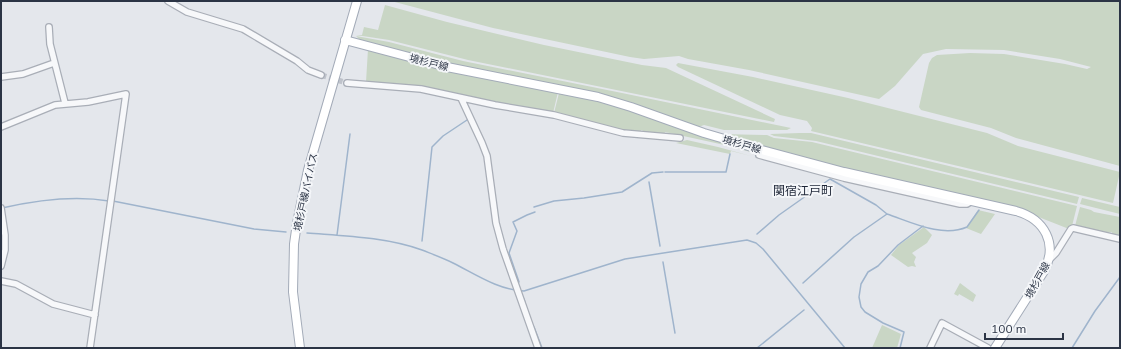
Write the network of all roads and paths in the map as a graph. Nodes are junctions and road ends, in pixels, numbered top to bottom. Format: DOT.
graph roads {
  1 [pos="168,1"];
  2 [pos="357,1"];
  3 [pos="48,27"];
  4 [pos="345,40"];
  5 [pos="54,64"];
  6 [pos="321,75"];
  7 [pos="1,77"];
  8 [pos="347,83"];
  9 [pos="461,98"];
  10 [pos="65,103"];
  11 [pos="1,127"];
  12 [pos="680,138"];
  13 [pos="759,155"];
  14 [pos="972,201"];
  15 [pos="1,208"];
  16 [pos="1,212"];
  17 [pos="1120,239"];
  18 [pos="1049,260"];
  19 [pos="1,266"];
  20 [pos="1,281"];
  21 [pos="95,315"];
  22 [pos="90,348"];
  23 [pos="300,348"];
  24 [pos="538,348"];
  25 [pos="930,348"];
  26 [pos="988,348"];
  27 [pos="995,348"];
  1 -- 6 [label="street"];
  2 -- 4 [label="main road"];
  3 -- 5 [label="street"];
  4 -- 14 [label="main road, 境杉戸線"];
  4 -- 23 [label="main road, 境杉戸線バイパス"];
  5 -- 7 [label="street"];
  5 -- 10 [label="street"];
  8 -- 9 [label="street"];
  9 -- 12 [label="street"];
  9 -- 24 [label="street"];
  10 -- 11 [label="street"];
  10 -- 21 [label="street"];
  13 -- 14 [label="street"];
  14 -- 18 [label="main road, 境杉戸線"];
  15 -- 16 [label="street"];
  16 -- 19 [label="street"];
  17 -- 18 [label="street"];
  18 -- 27 [label="main road, 境杉戸線"];
  20 -- 21 [label="street"];
  21 -- 22 [label="street"];
  25 -- 26 [label="street"];
}
